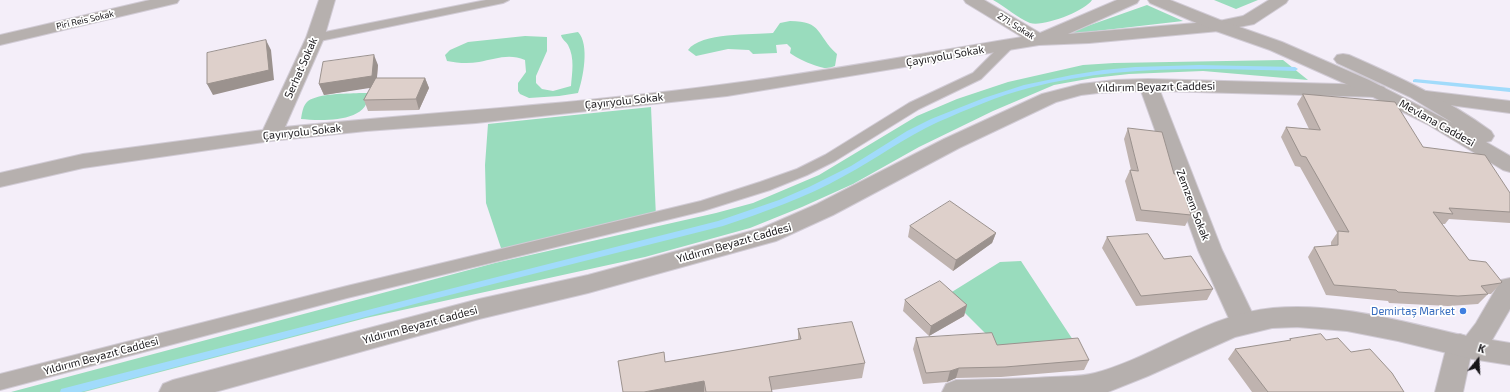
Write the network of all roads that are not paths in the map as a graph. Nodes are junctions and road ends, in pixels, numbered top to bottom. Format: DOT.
graph roads {
  1 [pos="171,0"];
  2 [pos="327,0"];
  3 [pos="503,0"];
  4 [pos="972,0"];
  5 [pos="1131,0"];
  6 [pos="1156,0"];
  7 [pos="1195,0"];
  8 [pos="1280,0"];
  9 [pos="1248,20"];
  10 [pos="1219,26"];
  11 [pos="315,38"];
  12 [pos="0,40"];
  13 [pos="1039,40"];
  14 [pos="1008,45"];
  15 [pos="1148,85"];
  16 [pos="1369,88"];
  17 [pos="1426,97"];
  18 [pos="1510,107"];
  19 [pos="271,135"];
  20 [pos="1510,159"];
  21 [pos="1510,165"];
  22 [pos="0,180"];
  23 [pos="1510,287"];
  24 [pos="1244,323"];
  25 [pos="1466,346"];
  26 [pos="1510,354"];
  27 [pos="0,382"];
  28 [pos="172,392"];
  29 [pos="956,392"];
  30 [pos="1449,392"];
  1 -- 12 [label="street, Piri Reis Sokak"];
  2 -- 11 [label="street, Serhat Sokak"];
  3 -- 11 [label="lane"];
  4 -- 13 [label="street, 271. Sokak"];
  5 -- 13 [label="street"];
  6 -- 10 [label="street"];
  7 -- 9 [label="street"];
  8 -- 9 [label="street"];
  9 -- 10 [label="street, Çayıryolu Sokak"];
  9 -- 17 [label="street"];
  10 -- 13 [label="street, Çayıryolu Sokak"];
  10 -- 16 [label="street, Mevlana Caddesi"];
  11 -- 19 [label="street, Serhat Sokak"];
  13 -- 14 [label="street, Çayıryolu Sokak"];
  14 -- 19 [label="street, Çayıryolu Sokak"];
  14 -- 27 [label="lane, Yıldırım Beyazıt Caddesi"];
  15 -- 16 [label="street, Yıldırım Beyazıt Caddesi"];
  15 -- 24 [label="street, Zemzem Sokak"];
  15 -- 28 [label="street, Yıldırım Beyazıt Caddesi"];
  16 -- 21 [label="street, Mevlana Caddesi"];
  17 -- 18 [label="street"];
  17 -- 20 [label="street"];
  19 -- 22 [label="street, Çayıryolu Sokak"];
  23 -- 25 [label="street"];
  24 -- 25 [label="street"];
  24 -- 29 [label="street"];
  25 -- 26 [label="street"];
  25 -- 30 [label="street"];
}
